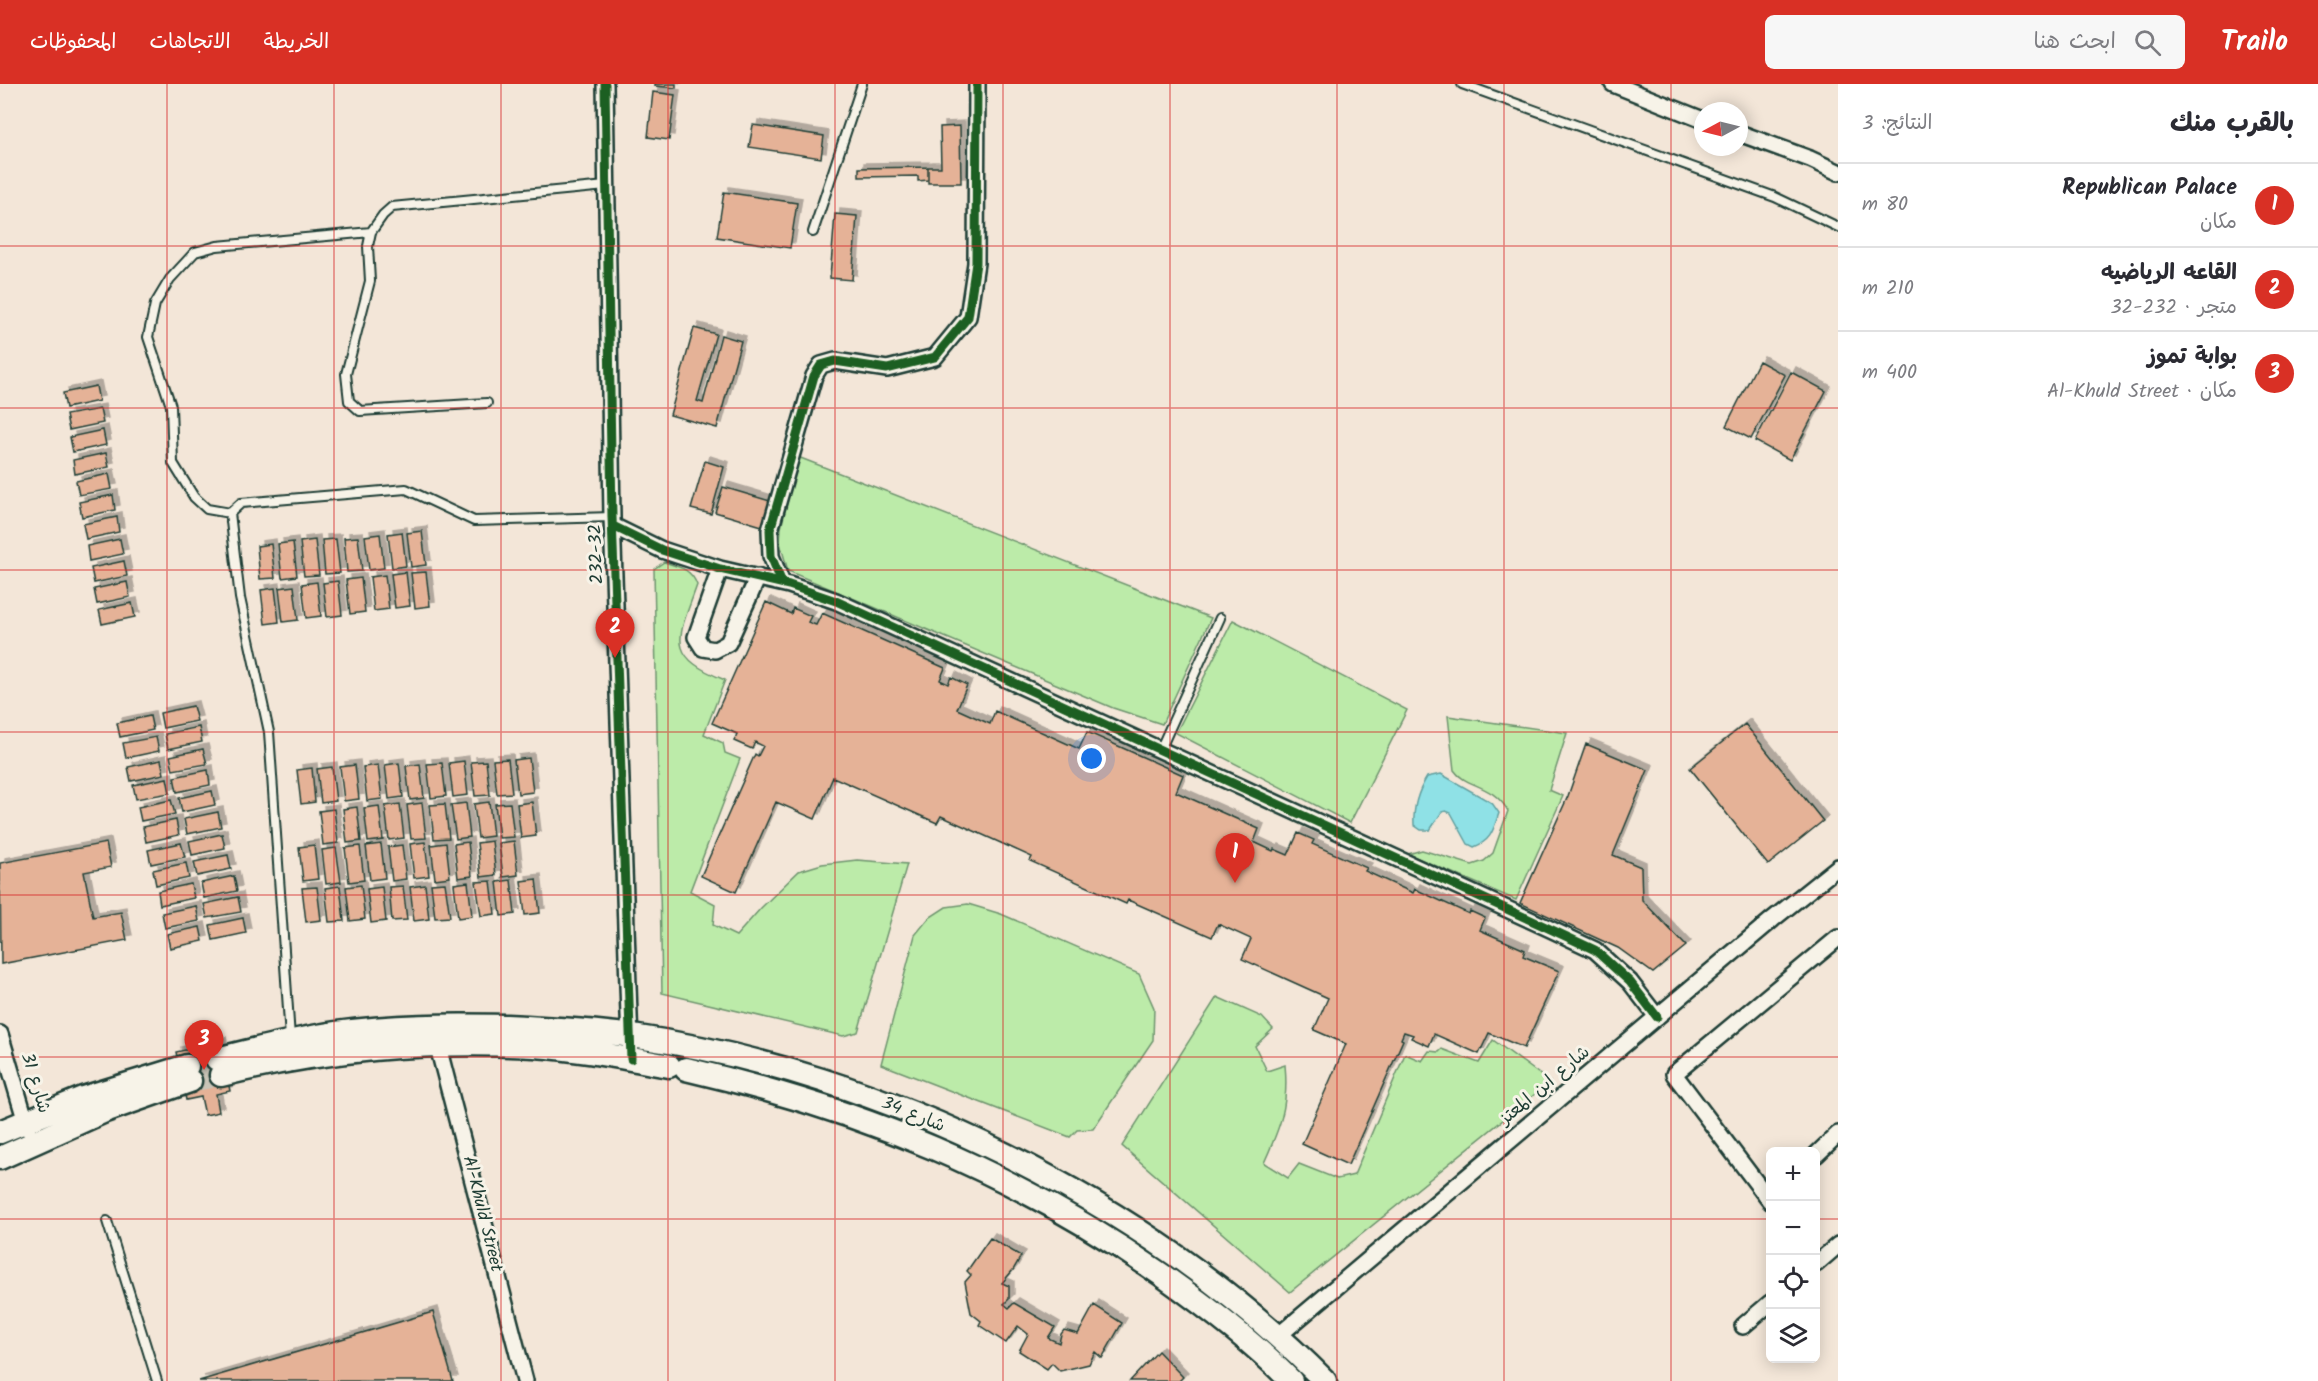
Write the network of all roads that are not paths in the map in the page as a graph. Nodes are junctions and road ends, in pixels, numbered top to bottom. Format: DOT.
graph roads {
  1 [pos="604,84"];
  2 [pos="862,84"];
  3 [pos="977,84"];
  4 [pos="1462,84"];
  5 [pos="1613,84"];
  6 [pos="1694,116"];
  7 [pos="1748,136"];
  8 [pos="1838,172"];
  9 [pos="606,186"];
  10 [pos="1838,227"];
  11 [pos="371,232"];
  12 [pos="813,232"];
  13 [pos="487,403"];
  14 [pos="231,513"];
  15 [pos="613,521"];
  16 [pos="720,569"];
  17 [pos="758,577"];
  18 [pos="782,583"];
  19 [pos="1220,618"];
  20 [pos="1160,750"];
  21 [pos="1835,875"];
  22 [pos="1838,938"];
  23 [pos="1657,1017"];
  24 [pos="0,1034"];
  25 [pos="435,1036"];
  26 [pos="630,1036"];
  27 [pos="291,1051"];
  28 [pos="631,1059"];
  29 [pos="219,1067"];
  30 [pos="26,1121"];
  31 [pos="0,1132"];
  32 [pos="1838,1134"];
  33 [pos="33,1143"];
  34 [pos="1820,1150"];
  35 [pos="0,1158"];
  36 [pos="1766,1193"];
  37 [pos="107,1221"];
  38 [pos="1838,1245"];
  39 [pos="1820,1260"];
  40 [pos="1766,1306"];
  41 [pos="1743,1326"];
  42 [pos="1278,1336"];
  43 [pos="157,1381"];
  44 [pos="525,1381"];
  45 [pos="1291,1381"];
  46 [pos="1325,1381"];
  1 -- 9 [label="street, 232-32"];
  2 -- 12 [label="lane"];
  3 -- 18 [label="street"];
  4 -- 10 [label="lane"];
  5 -- 6 [label="street"];
  7 -- 8 [label="street"];
  9 -- 11 [label="lane"];
  9 -- 15 [label="street, 232-32"];
  11 -- 13 [label="lane"];
  11 -- 14 [label="lane"];
  14 -- 15 [label="lane"];
  14 -- 27 [label="lane"];
  15 -- 16 [label="street"];
  15 -- 26 [label="street, 232-32"];
  16 -- 17 [label="street"];
  16 -- 17 [label="street"];
  17 -- 18 [label="street"];
  18 -- 20 [label="street"];
  19 -- 20 [label="lane"];
  20 -- 23 [label="street"];
  21 -- 23 [label="street, شارع ابن المعتز"];
  22 -- 36 [label="street"];
  23 -- 42 [label="street, شارع ابن المعتز"];
  24 -- 30 [label="street, شارع 31"];
  25 -- 26 [label="main road, شارع 34"];
  25 -- 27 [label="main road"];
  25 -- 28 [label="main road, شارع 34"];
  25 -- 44 [label="street, Al-Khuld Street"];
  26 -- 28 [label="street, 232-32"];
  26 -- 42 [label="main road, شارع 34"];
  27 -- 29 [label="main road"];
  28 -- 45 [label="main road, شارع 34"];
  30 -- 31 [label="main road"];
  30 -- 33 [label="street, شارع 31"];
  30 -- 33 [label="main road"];
  32 -- 34 [label="street"];
  33 -- 35 [label="main road"];
  37 -- 43 [label="lane"];
  38 -- 39 [label="street"];
  40 -- 41 [label="street"];
  42 -- 46 [label="main road, شارع 34"];
}
